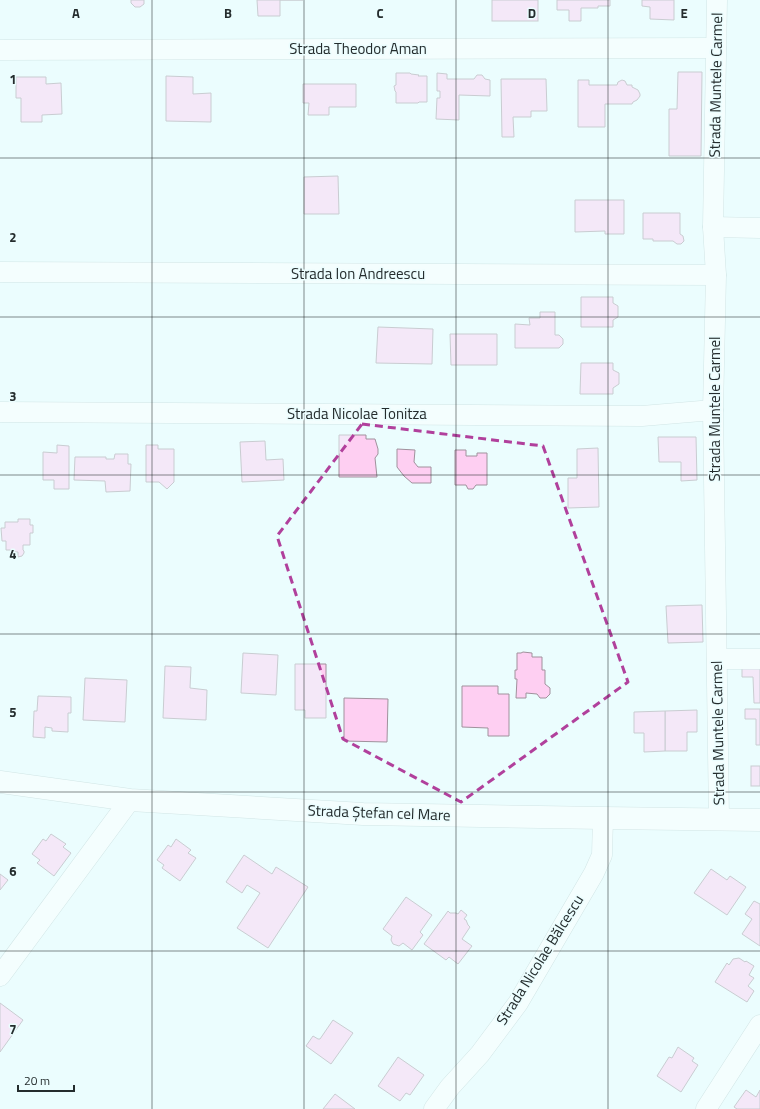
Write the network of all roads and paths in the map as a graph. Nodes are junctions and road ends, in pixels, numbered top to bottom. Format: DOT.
graph roads {
  1 [pos="717,0"];
  2 [pos="716,48"];
  3 [pos="0,50"];
  4 [pos="714,227"];
  5 [pos="760,228"];
  6 [pos="0,272"];
  7 [pos="716,275"];
  8 [pos="713,410"];
  9 [pos="0,412"];
  10 [pos="717,659"];
  11 [pos="760,659"];
  12 [pos="0,782"];
  13 [pos="130,800"];
  14 [pos="603,818"];
  15 [pos="719,819"];
  16 [pos="760,820"];
  17 [pos="0,976"];
  18 [pos="760,1025"];
  19 [pos="434,1109"];
  20 [pos="706,1109"];
  1 -- 2 [label="street, Strada Muntele Carmel"];
  2 -- 3 [label="street, Strada Theodor Aman"];
  2 -- 4 [label="street, Strada Muntele Carmel"];
  4 -- 5 [label="street"];
  4 -- 7 [label="street, Strada Muntele Carmel"];
  6 -- 7 [label="street, Strada Ion Andreescu"];
  7 -- 8 [label="street, Strada Muntele Carmel"];
  8 -- 9 [label="street, Strada Nicolae Tonitza"];
  8 -- 10 [label="street, Strada Muntele Carmel"];
  10 -- 11 [label="street"];
  10 -- 15 [label="street, Strada Muntele Carmel"];
  12 -- 13 [label="street, Strada Ștefan cel Mare"];
  13 -- 14 [label="street, Strada Ștefan cel Mare"];
  13 -- 17 [label="street"];
  14 -- 15 [label="street, Strada Ștefan cel Mare"];
  14 -- 19 [label="street, Strada Nicolae Bălcescu"];
  15 -- 16 [label="street, Strada Ștefan cel Mare"];
  18 -- 20 [label="street"];
}
